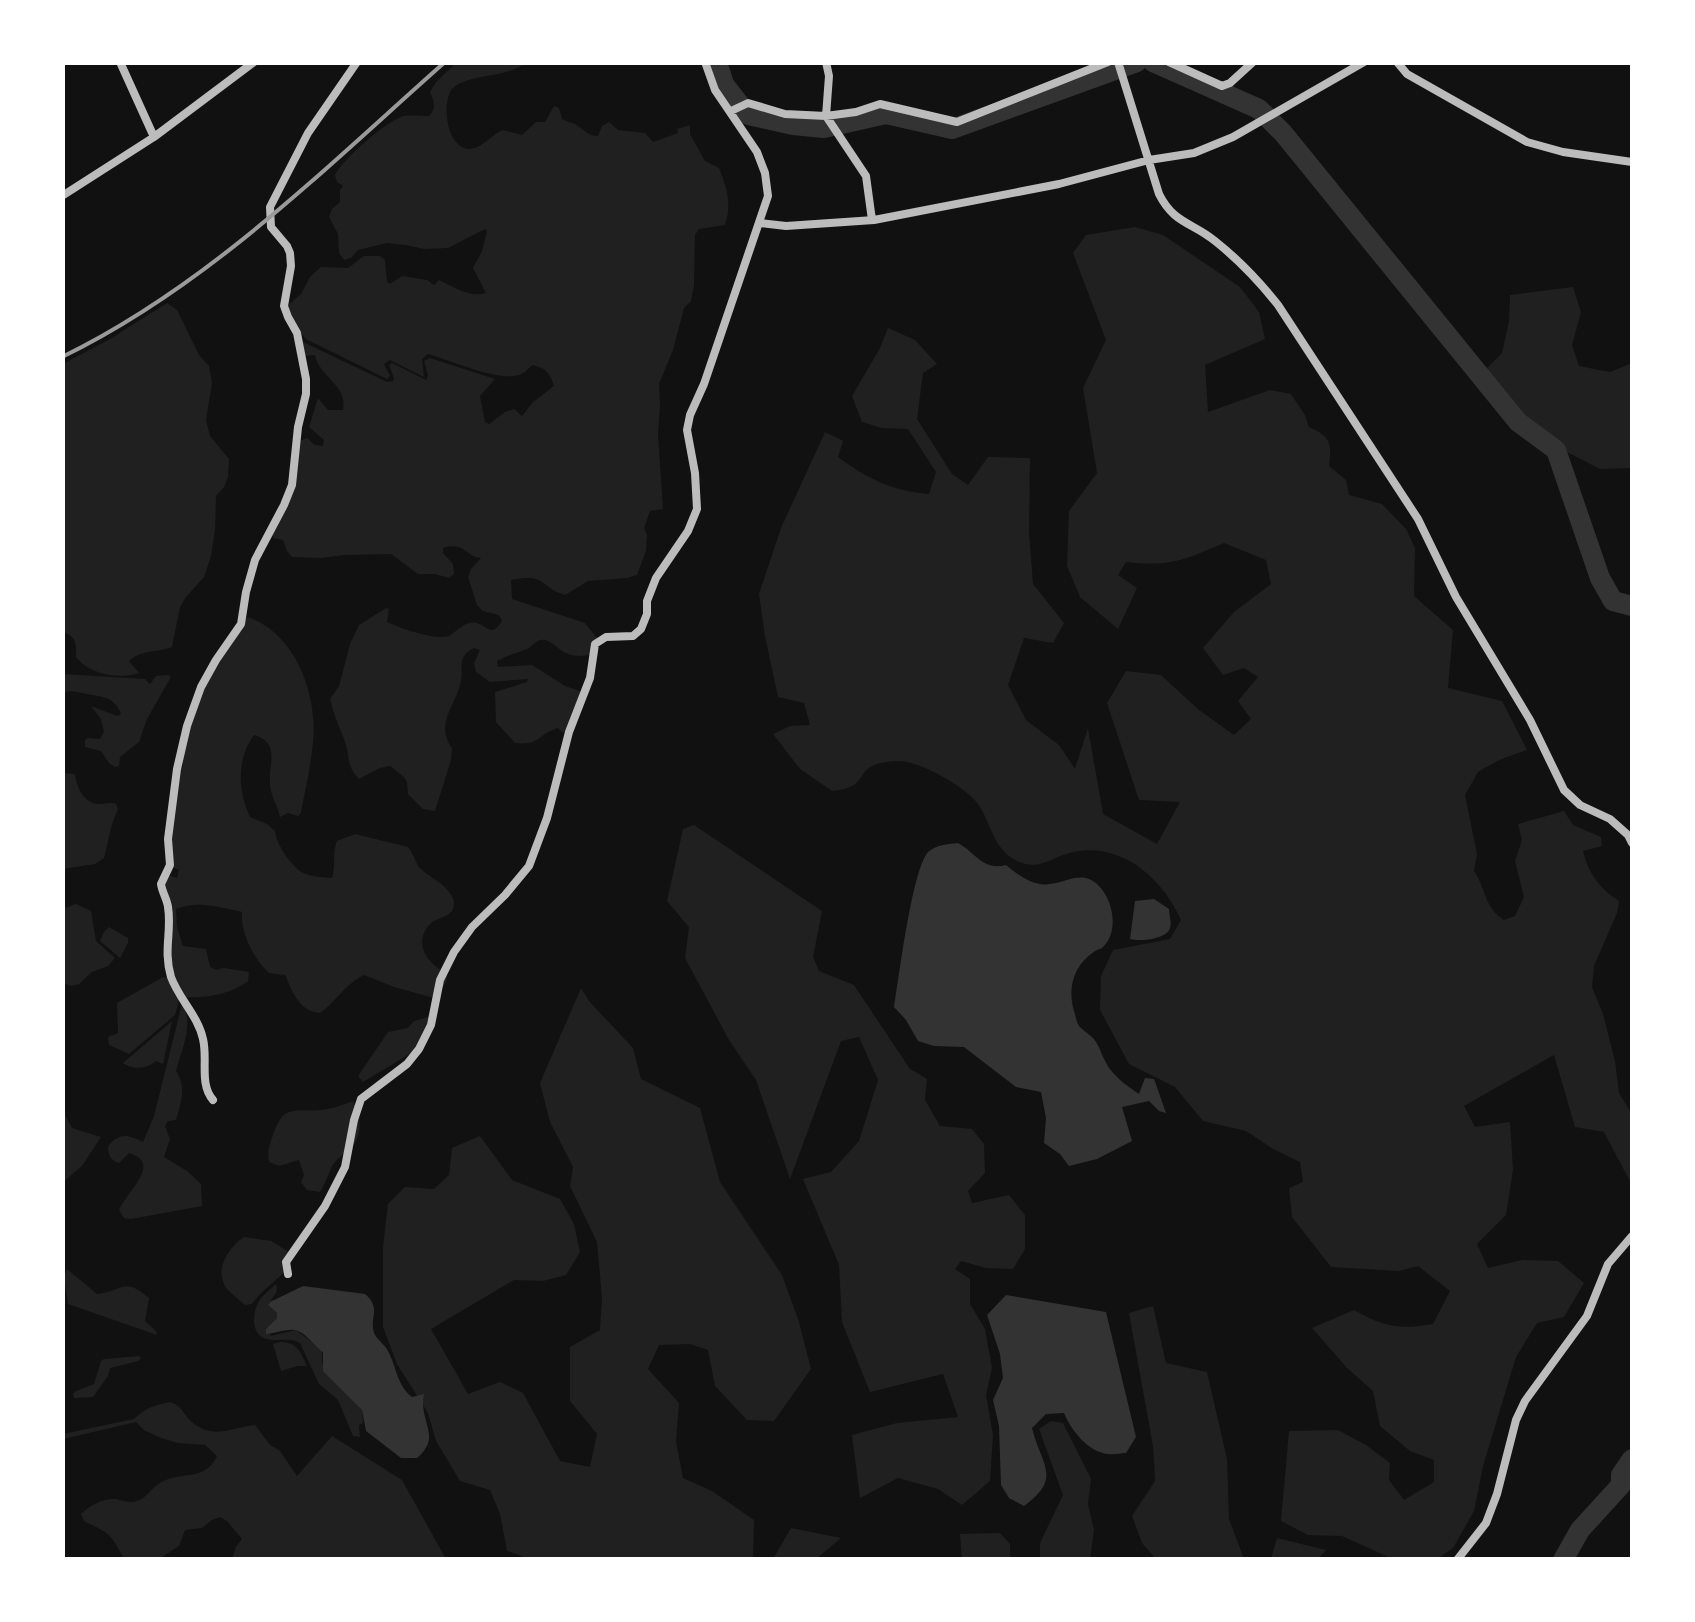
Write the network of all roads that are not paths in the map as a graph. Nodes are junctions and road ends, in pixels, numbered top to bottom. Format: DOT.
graph roads {
  1 [pos="120,62"];
  2 [pos="254,62"];
  3 [pos="356,62"];
  4 [pos="705,62"];
  5 [pos="826,62"];
  6 [pos="1108,62"];
  7 [pos="1118,62"];
  8 [pos="1169,62"];
  9 [pos="1253,62"];
  10 [pos="1364,62"];
  11 [pos="1397,62"];
  12 [pos="731,111"];
  13 [pos="826,116"];
  14 [pos="154,137"];
  15 [pos="1149,160"];
  16 [pos="1632,162"];
  17 [pos="62,196"];
  18 [pos="872,220"];
  19 [pos="760,222"];
  20 [pos="1632,843"];
  21 [pos="212,1100"];
  22 [pos="1632,1236"];
  23 [pos="288,1274"];
  24 [pos="1457,1560"];
  1 -- 14 [label="street"];
  2 -- 14 [label="street"];
  3 -- 21 [label="street"];
  4 -- 12 [label="street"];
  5 -- 13 [label="street"];
  6 -- 13 [label="street"];
  7 -- 15 [label="street"];
  8 -- 9 [label="street"];
  10 -- 15 [label="street"];
  11 -- 16 [label="street"];
  12 -- 13 [label="street"];
  12 -- 19 [label="street"];
  13 -- 18 [label="street"];
  14 -- 17 [label="street"];
  15 -- 18 [label="street"];
  15 -- 20 [label="street"];
  18 -- 19 [label="street"];
  19 -- 23 [label="street"];
  22 -- 24 [label="street"];
}
